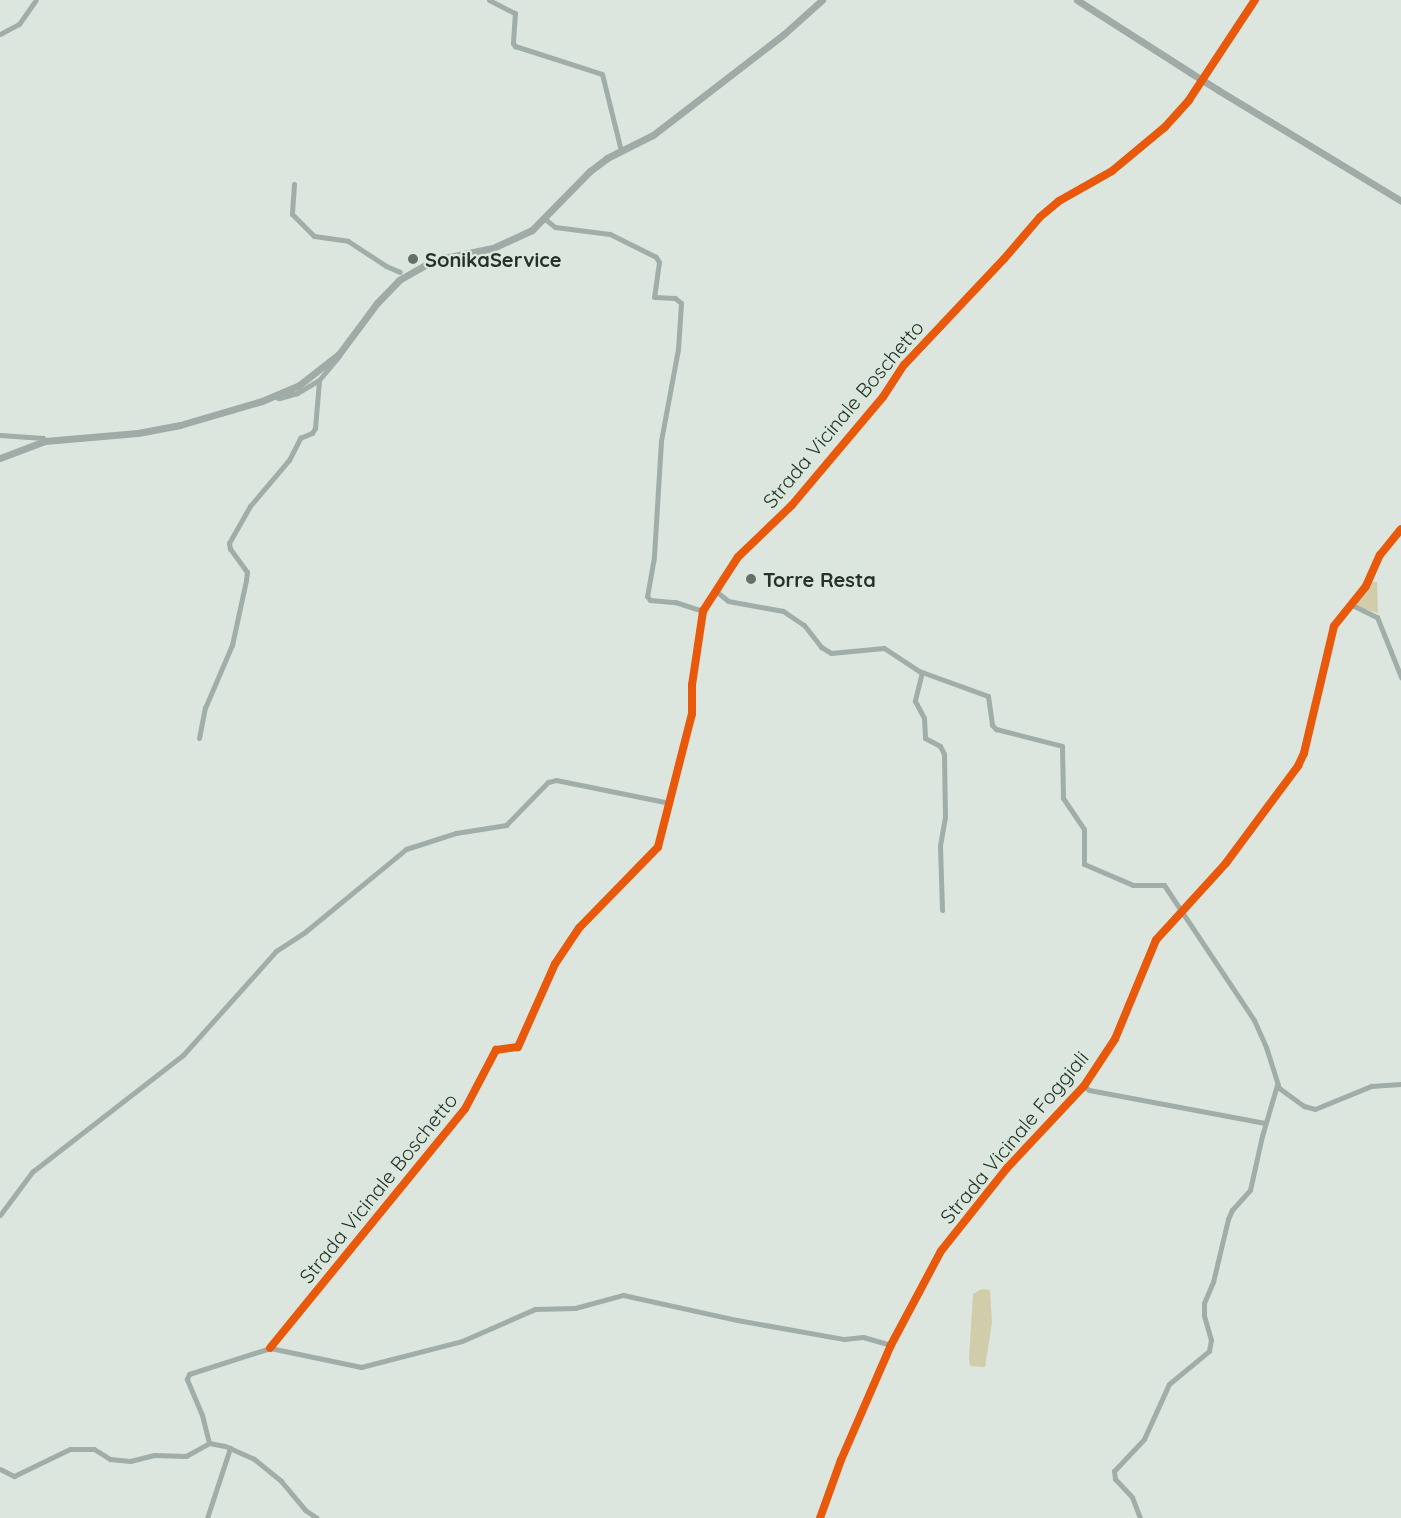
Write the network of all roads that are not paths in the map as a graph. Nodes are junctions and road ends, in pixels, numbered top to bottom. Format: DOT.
graph roads {
  1 [pos="36,0"];
  2 [pos="489,0"];
  3 [pos="822,0"];
  4 [pos="1077,0"];
  5 [pos="1255,0"];
  6 [pos="0,34"];
  7 [pos="621,151"];
  8 [pos="294,184"];
  9 [pos="1401,201"];
  10 [pos="545,219"];
  11 [pos="400,272"];
  12 [pos="339,354"];
  13 [pos="319,380"];
  14 [pos="274,396"];
  15 [pos="0,435"];
  16 [pos="45,441"];
  17 [pos="0,458"];
  18 [pos="1401,529"];
  19 [pos="717,592"];
  20 [pos="1350,604"];
  21 [pos="703,611"];
  22 [pos="922,672"];
  23 [pos="1401,677"];
  24 [pos="199,738"];
  25 [pos="670,802"];
  26 [pos="942,910"];
  27 [pos="1182,910"];
  28 [pos="1401,1084"];
  29 [pos="1277,1085"];
  30 [pos="1083,1086"];
  31 [pos="1265,1123"];
  32 [pos="0,1215"];
  33 [pos="891,1345"];
  34 [pos="270,1348"];
  35 [pos="209,1443"];
  36 [pos="230,1448"];
  37 [pos="0,1469"];
  38 [pos="207,1518"];
  39 [pos="317,1518"];
  40 [pos="820,1518"];
  41 [pos="1140,1518"];
  1 -- 6 [label="street"];
  2 -- 7 [label="street"];
  3 -- 7 [label="main road"];
  4 -- 9 [label="main road, bridge"];
  5 -- 19 [label="street, Strada Vicinale Boschetto"];
  7 -- 10 [label="main road"];
  8 -- 11 [label="street"];
  10 -- 12 [label="main road"];
  10 -- 21 [label="street"];
  12 -- 13 [label="street"];
  12 -- 14 [label="main road"];
  13 -- 14 [label="street"];
  13 -- 24 [label="street"];
  14 -- 16 [label="main road"];
  15 -- 16 [label="street"];
  16 -- 17 [label="main road"];
  18 -- 20 [label="street, Strada Vicinale Foggiali"];
  19 -- 21 [label="street, Strada Vicinale Boschetto"];
  19 -- 22 [label="street"];
  20 -- 23 [label="street"];
  20 -- 27 [label="street, Strada Vicinale Foggiali"];
  21 -- 25 [label="street, Strada Vicinale Boschetto"];
  22 -- 26 [label="street"];
  22 -- 27 [label="street"];
  25 -- 32 [label="street"];
  25 -- 34 [label="street, Strada Vicinale Boschetto"];
  27 -- 29 [label="street"];
  27 -- 30 [label="street, Strada Vicinale Foggiali"];
  28 -- 29 [label="street"];
  29 -- 31 [label="street"];
  30 -- 31 [label="street"];
  30 -- 33 [label="street, Strada Vicinale Foggiali"];
  31 -- 41 [label="street"];
  33 -- 34 [label="street"];
  33 -- 40 [label="street, Strada Vicinale Foggiali"];
  34 -- 35 [label="street"];
  35 -- 36 [label="street"];
  35 -- 37 [label="street"];
  36 -- 38 [label="street"];
  36 -- 39 [label="street"];
}
